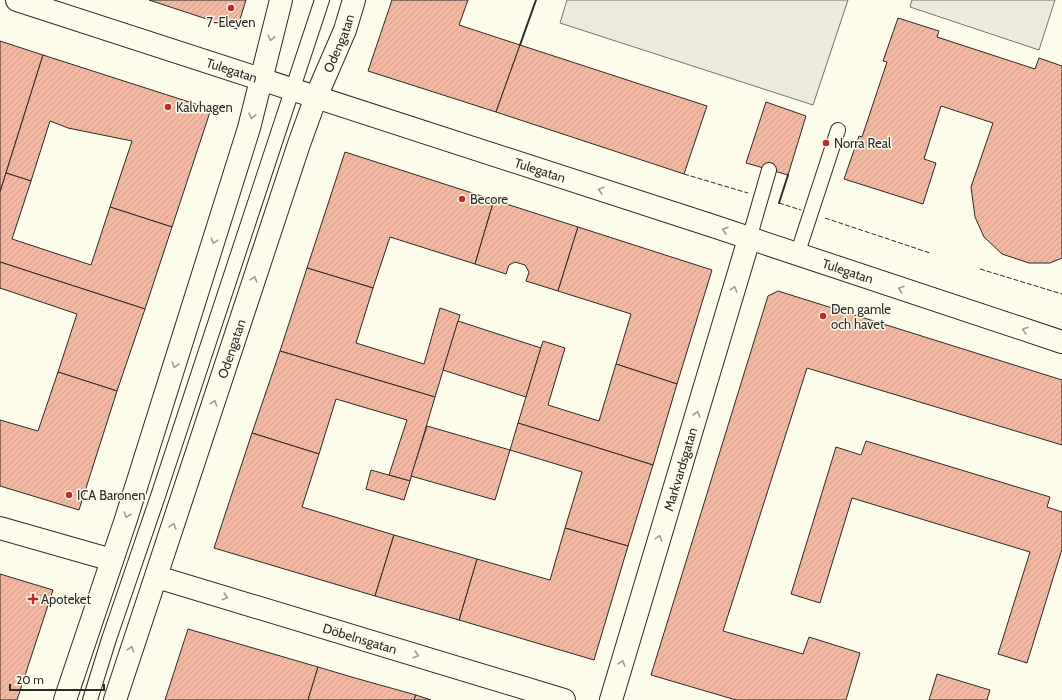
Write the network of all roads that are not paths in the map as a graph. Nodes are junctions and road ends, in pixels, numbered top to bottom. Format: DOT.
graph roads {
  1 [pos="18,0"];
  2 [pos="281,0"];
  3 [pos="322,0"];
  4 [pos="354,0"];
  5 [pos="261,78"];
  6 [pos="292,89"];
  7 [pos="316,97"];
  8 [pos="838,130"];
  9 [pos="769,170"];
  10 [pos="749,239"];
  11 [pos="797,255"];
  12 [pos="1062,342"];
  13 [pos="0,528"];
  14 [pos="112,560"];
  15 [pos="157,577"];
  16 [pos="65,700"];
  17 [pos="90,700"];
  18 [pos="116,700"];
  19 [pos="564,700"];
  20 [pos="610,700"];
  1 -- 5 [label="street, Tulegatan"];
  2 -- 5 [label="street, one-way"];
  3 -- 6 [label="lane, Odengatan"];
  4 -- 7 [label="street, Odengatan"];
  5 -- 6 [label="street, Tulegatan"];
  5 -- 14 [label="street, one-way"];
  6 -- 7 [label="street, Tulegatan"];
  6 -- 17 [label="lane, Odengatan"];
  10 -- 7 [label="street, Tulegatan, one-way"];
  15 -- 7 [label="street, Odengatan, one-way"];
  8 -- 11 [label="lane"];
  9 -- 10 [label="lane"];
  10 -- 11 [label="street, Tulegatan"];
  20 -- 10 [label="street, Markvardsgatan, one-way"];
  12 -- 11 [label="street, Tulegatan, one-way"];
  13 -- 14 [label="street"];
  14 -- 16 [label="street"];
  18 -- 15 [label="street, Odengatan, one-way"];
  15 -- 19 [label="street, Döbelnsgatan, one-way"];
}
